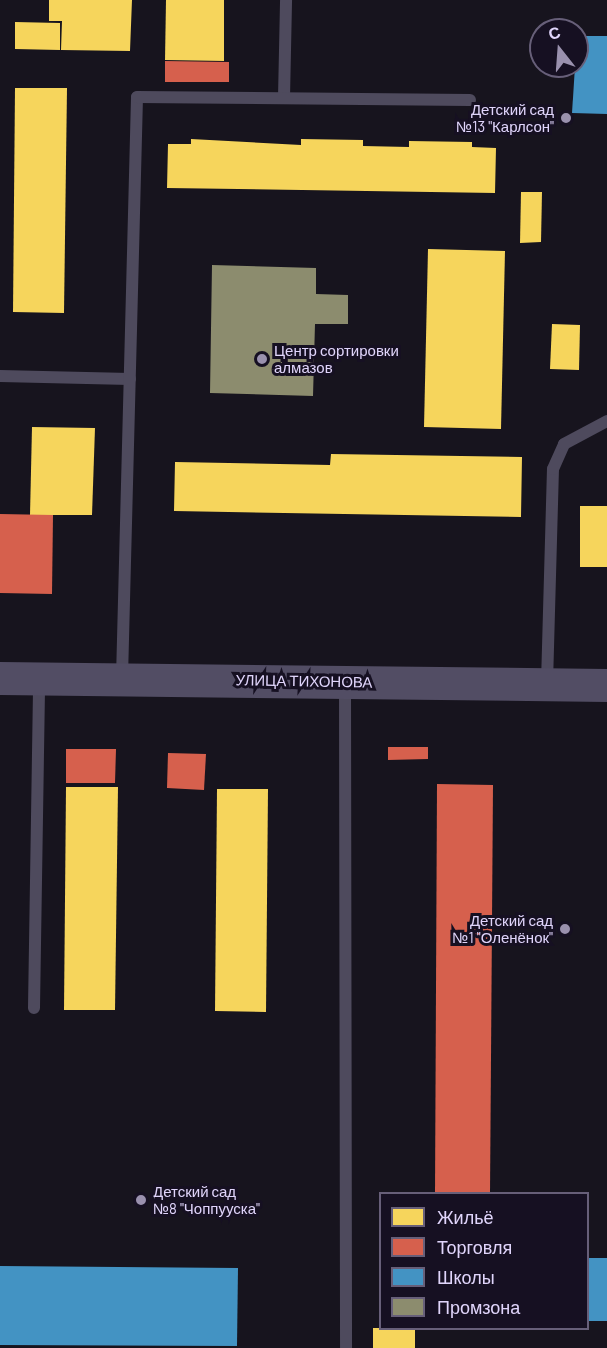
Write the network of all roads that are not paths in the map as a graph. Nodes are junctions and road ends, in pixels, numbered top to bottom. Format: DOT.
graph roads {
  1 [pos="286,0"];
  2 [pos="284,98"];
  3 [pos="470,100"];
  4 [pos="0,376"];
  5 [pos="130,379"];
  6 [pos="607,421"];
  7 [pos="0,678"];
  8 [pos="39,678"];
  9 [pos="122,679"];
  10 [pos="345,682"];
  11 [pos="547,684"];
  12 [pos="607,685"];
  13 [pos="34,1008"];
  14 [pos="345,1348"];
  1 -- 2 [label="lane"];
  2 -- 3 [label="lane"];
  2 -- 5 [label="lane"];
  4 -- 5 [label="lane"];
  5 -- 9 [label="lane"];
  6 -- 11 [label="lane"];
  7 -- 8 [label="main road, УЛИЦА ТИХОНОВА"];
  8 -- 9 [label="main road, УЛИЦА ТИХОНОВА"];
  8 -- 13 [label="lane"];
  9 -- 10 [label="main road, УЛИЦА ТИХОНОВА"];
  10 -- 11 [label="main road, УЛИЦА ТИХОНОВА"];
  10 -- 14 [label="lane"];
  11 -- 12 [label="main road, УЛИЦА ТИХОНОВА"];
}
